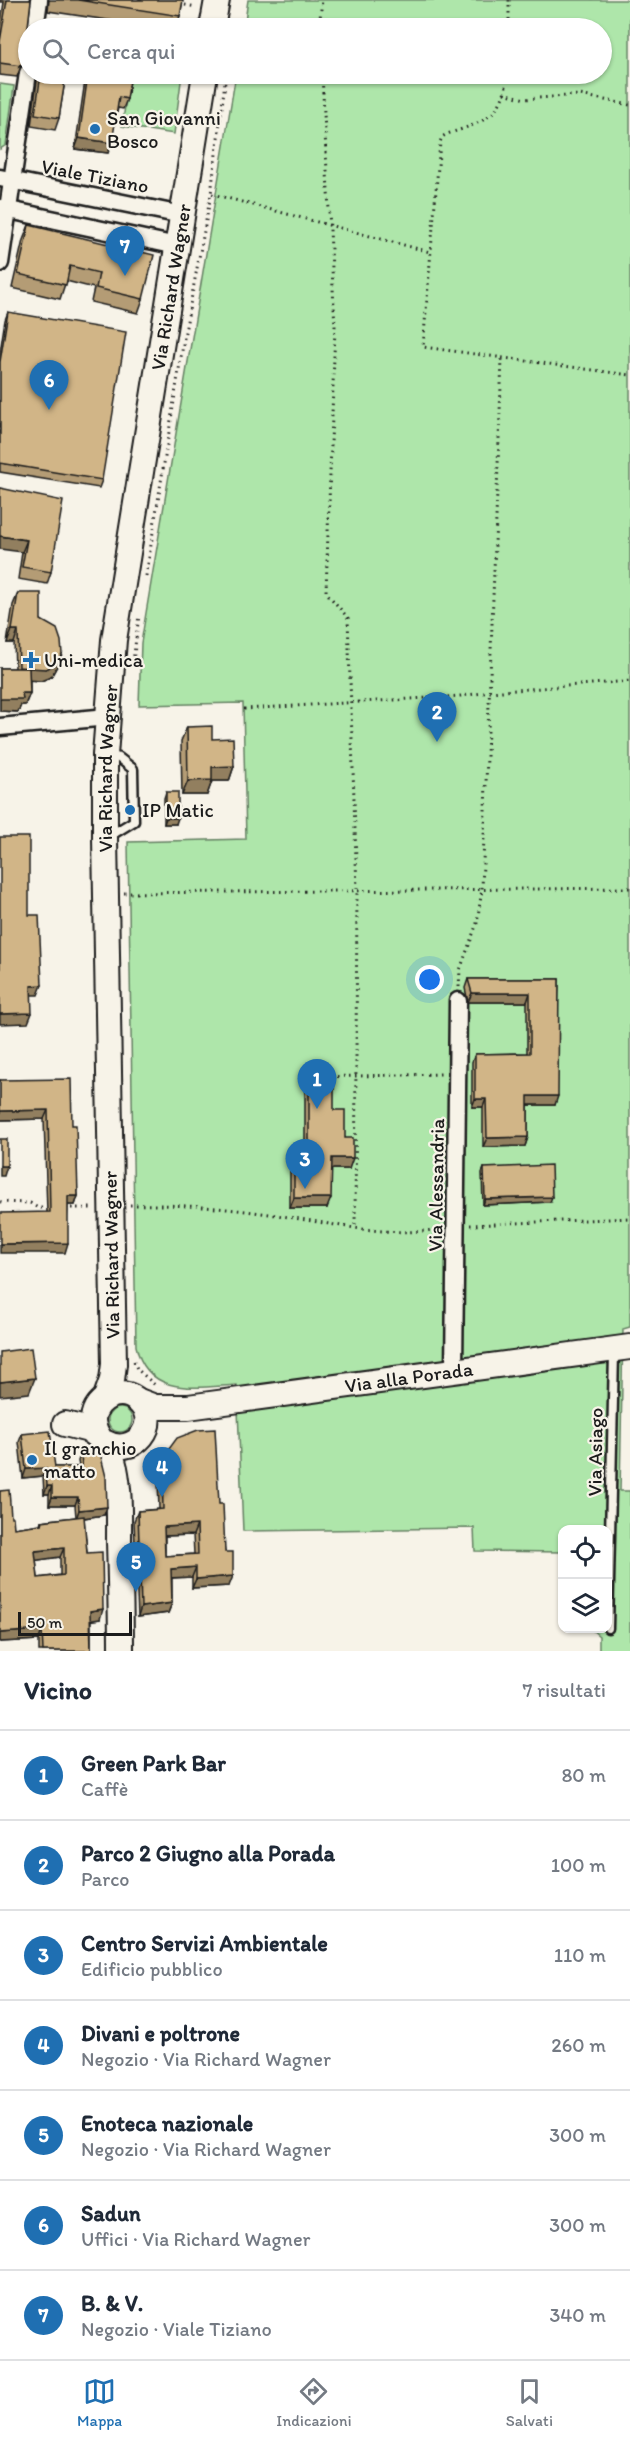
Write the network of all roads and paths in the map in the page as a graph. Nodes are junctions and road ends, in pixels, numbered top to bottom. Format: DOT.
graph roads {
  1 [pos="39,0"];
  2 [pos="322,0"];
  3 [pos="509,0"];
  4 [pos="171,3"];
  5 [pos="215,13"];
  6 [pos="36,18"];
  7 [pos="320,18"];
  8 [pos="510,18"];
  9 [pos="26,84"];
  10 [pos="203,84"];
  11 [pos="225,84"];
  12 [pos="323,84"];
  13 [pos="506,84"];
  14 [pos="504,93"];
  15 [pos="630,105"];
  16 [pos="6,179"];
  17 [pos="204,192"];
  18 [pos="211,194"];
  19 [pos="4,208"];
  20 [pos="182,215"];
  21 [pos="331,225"];
  22 [pos="177,246"];
  23 [pos="430,252"];
  24 [pos="0,263"];
  25 [pos="502,359"];
  26 [pos="630,375"];
  27 [pos="145,580"];
  28 [pos="139,615"];
  29 [pos="132,669"];
  30 [pos="630,681"];
  31 [pos="490,692"];
  32 [pos="350,703"];
  33 [pos="243,709"];
  34 [pos="108,717"];
  35 [pos="0,727"];
  36 [pos="125,884"];
  37 [pos="630,888"];
  38 [pos="357,890"];
  39 [pos="482,890"];
  40 [pos="458,1001"];
  41 [pos="313,1077"];
  42 [pos="355,1077"];
  43 [pos="458,1077"];
  44 [pos="0,1202"];
  45 [pos="119,1210"];
  46 [pos="630,1218"];
  47 [pos="456,1226"];
  48 [pos="354,1228"];
  49 [pos="622,1348"];
  50 [pos="123,1361"];
  51 [pos="454,1370"];
  52 [pos="158,1387"];
  53 [pos="135,1399"];
  54 [pos="101,1404"];
  55 [pos="188,1407"];
  56 [pos="140,1438"];
  57 [pos="101,1439"];
  58 [pos="119,1497"];
  59 [pos="610,1579"];
  60 [pos="122,1651"];
  1 -- 6 [label="street"];
  2 -- 7 [label="path"];
  3 -- 8 [label="path"];
  4 -- 5 [label="path"];
  9 -- 16 [label="street"];
  10 -- 20 [label="street, Via Richard Wagner"];
  11 -- 18 [label="path"];
  12 -- 21 [label="path"];
  13 -- 14 [label="path"];
  14 -- 15 [label="path"];
  14 -- 23 [label="path"];
  16 -- 19 [label="street"];
  16 -- 20 [label="street, Viale Tiziano"];
  17 -- 18 [label="path"];
  18 -- 21 [label="path"];
  18 -- 27 [label="path"];
  19 -- 22 [label="street"];
  19 -- 24 [label="street"];
  20 -- 22 [label="street, Via Richard Wagner"];
  21 -- 23 [label="path"];
  21 -- 32 [label="path"];
  22 -- 34 [label="street, Via Richard Wagner"];
  23 -- 25 [label="path"];
  25 -- 26 [label="path"];
  25 -- 31 [label="path"];
  28 -- 29 [label="path"];
  30 -- 31 [label="path"];
  31 -- 32 [label="path"];
  31 -- 39 [label="path"];
  32 -- 33 [label="path"];
  32 -- 38 [label="path"];
  34 -- 35 [label="street"];
  34 -- 45 [label="street, Via Richard Wagner"];
  36 -- 38 [label="path"];
  37 -- 39 [label="path"];
  38 -- 39 [label="path"];
  38 -- 42 [label="path"];
  39 -- 40 [label="path"];
  40 -- 43 [label="street, Via Alessandria"];
  41 -- 42 [label="path"];
  42 -- 43 [label="path"];
  42 -- 48 [label="path"];
  43 -- 47 [label="street, Via Alessandria"];
  44 -- 45 [label="path"];
  45 -- 48 [label="path"];
  45 -- 50 [label="street, Via Richard Wagner"];
  46 -- 47 [label="path"];
  47 -- 48 [label="path"];
  47 -- 51 [label="street, Via Alessandria"];
  49 -- 51 [label="street, Via alla Porada"];
  49 -- 59 [label="lane, Via Asiago"];
  50 -- 52 [label="path"];
  50 -- 53 [label="street, Via Richard Wagner"];
  50 -- 54 [label="street, Via Richard Wagner"];
  51 -- 55 [label="street, Via alla Porada"];
  53 -- 54 [label="street"];
  53 -- 55 [label="street, Via alla Porada"];
  53 -- 56 [label="street"];
  54 -- 57 [label="street"];
  55 -- 56 [label="street, Via alla Porada"];
  56 -- 57 [label="street"];
  56 -- 58 [label="street"];
  57 -- 58 [label="street"];
  58 -- 60 [label="street"];
}
